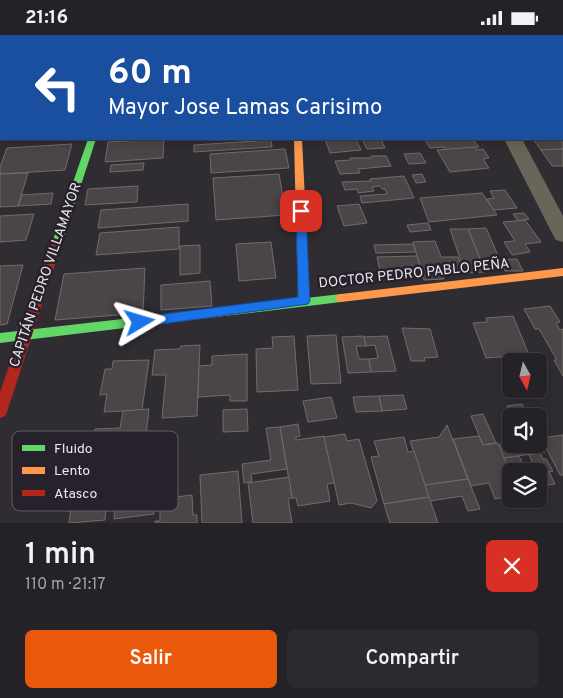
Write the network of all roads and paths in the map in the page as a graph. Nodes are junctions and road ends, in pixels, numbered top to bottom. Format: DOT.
graph roads {
  1 [pos="92,140"];
  2 [pos="298,140"];
  3 [pos="514,140"];
  4 [pos="563,235"];
  5 [pos="563,272"];
  6 [pos="304,301"];
  7 [pos="26,335"];
  8 [pos="0,338"];
  9 [pos="0,412"];
  1 -- 7 [label="street, CAPITÁN PEDRO VILLAMAYOR"];
  2 -- 6 [label="street"];
  3 -- 4 [label="street"];
  5 -- 6 [label="street, DOCTOR PEDRO PABLO PEÑA"];
  6 -- 7 [label="street, DOCTOR PEDRO PABLO PEÑA"];
  7 -- 8 [label="street, DOCTOR PEDRO PABLO PEÑA"];
  7 -- 9 [label="street, CAPITÁN PEDRO VILLAMAYOR"];
}
